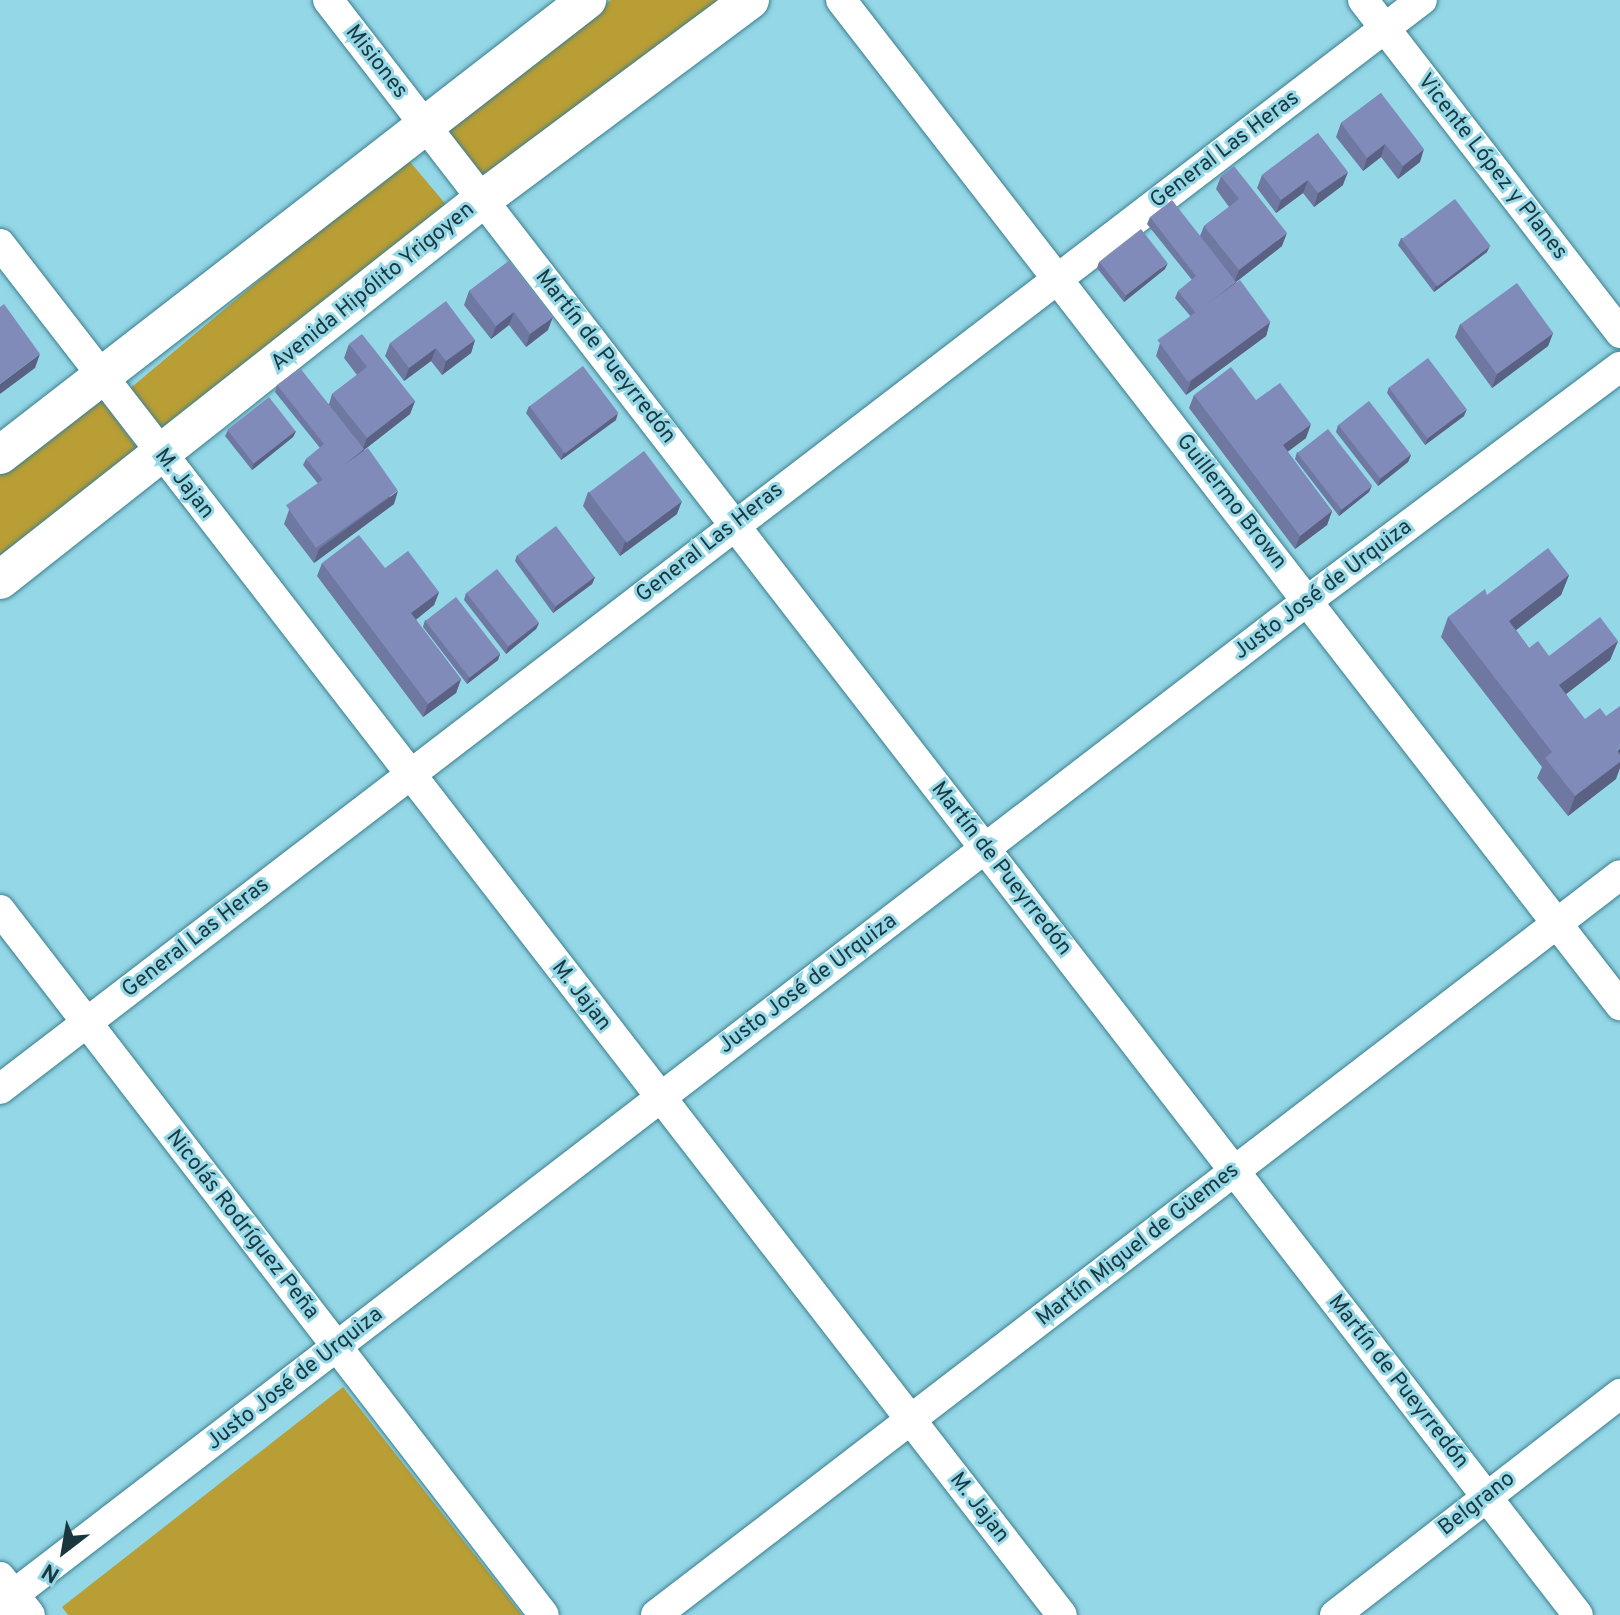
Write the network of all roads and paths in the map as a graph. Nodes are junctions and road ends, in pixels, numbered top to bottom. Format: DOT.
graph roads {
  1 [pos="328,0"];
  2 [pos="587,0"];
  3 [pos="750,0"];
  4 [pos="841,0"];
  5 [pos="1363,0"];
  6 [pos="1422,0"];
  7 [pos="1385,29"];
  8 [pos="424,123"];
  9 [pos="483,199"];
  10 [pos="0,244"];
  11 [pos="1056,277"];
  12 [pos="1620,333"];
  13 [pos="1620,367"];
  14 [pos="101,377"];
  15 [pos="0,455"];
  16 [pos="162,455"];
  17 [pos="735,525"];
  18 [pos="0,580"];
  19 [pos="1307,601"];
  20 [pos="409,774"];
  21 [pos="985,849"];
  22 [pos="1620,875"];
  23 [pos="0,910"];
  24 [pos="1557,923"];
  25 [pos="1620,1005"];
  26 [pos="86,1023"];
  27 [pos="0,1089"];
  28 [pos="660,1098"];
  29 [pos="1234,1170"];
  30 [pos="336,1347"];
  31 [pos="1620,1394"];
  32 [pos="910,1419"];
  33 [pos="1486,1496"];
  34 [pos="11,1598"];
  35 [pos="544,1615"];
  36 [pos="656,1615"];
  37 [pos="1062,1615"];
  38 [pos="1335,1615"];
  39 [pos="1578,1615"];
  1 -- 8 [label="street, Misiones"];
  2 -- 8 [label="main road"];
  3 -- 9 [label="main road, Avenida Hipólito Yrigoyen"];
  4 -- 11 [label="street, Guillermo Brown"];
  5 -- 7 [label="street, Vicente López y Planes"];
  6 -- 7 [label="street, General Las Heras"];
  7 -- 11 [label="street, General Las Heras"];
  7 -- 12 [label="street, Vicente López y Planes"];
  8 -- 9 [label="street, Martín de Pueyrredón"];
  8 -- 14 [label="main road"];
  9 -- 16 [label="main road, Avenida Hipólito Yrigoyen"];
  9 -- 17 [label="street, Martín de Pueyrredón"];
  10 -- 14 [label="street, M. Jajan"];
  11 -- 17 [label="street, General Las Heras"];
  11 -- 19 [label="street, Guillermo Brown"];
  13 -- 19 [label="street, Justo José de Urquiza"];
  14 -- 15 [label="main road"];
  14 -- 16 [label="street, M. Jajan"];
  16 -- 18 [label="main road, Avenida Hipólito Yrigoyen"];
  16 -- 20 [label="street, M. Jajan"];
  17 -- 20 [label="street, General Las Heras"];
  17 -- 21 [label="street, Martín de Pueyrredón"];
  19 -- 21 [label="street, Justo José de Urquiza"];
  19 -- 24 [label="street, Guillermo Brown"];
  20 -- 26 [label="street, General Las Heras"];
  20 -- 28 [label="street, M. Jajan"];
  21 -- 28 [label="street, Justo José de Urquiza"];
  21 -- 29 [label="street, Martín de Pueyrredón"];
  22 -- 24 [label="street, Martín Miguel de Güemes"];
  23 -- 26 [label="street, Nicolás Rodríguez Peña"];
  24 -- 25 [label="street, Guillermo Brown"];
  24 -- 29 [label="street, Martín Miguel de Güemes"];
  26 -- 27 [label="street, General Las Heras"];
  26 -- 30 [label="street, Nicolás Rodríguez Peña"];
  28 -- 30 [label="street, Justo José de Urquiza"];
  28 -- 32 [label="street, M. Jajan"];
  29 -- 32 [label="street, Martín Miguel de Güemes"];
  29 -- 33 [label="street, Martín de Pueyrredón"];
  30 -- 34 [label="street, Justo José de Urquiza"];
  30 -- 35 [label="street, Nicolás Rodríguez Peña"];
  31 -- 33 [label="street, Belgrano"];
  32 -- 36 [label="street, Martín Miguel de Güemes"];
  32 -- 37 [label="street, M. Jajan"];
  33 -- 38 [label="street, Belgrano"];
  33 -- 39 [label="street, Martín de Pueyrredón"];
}
